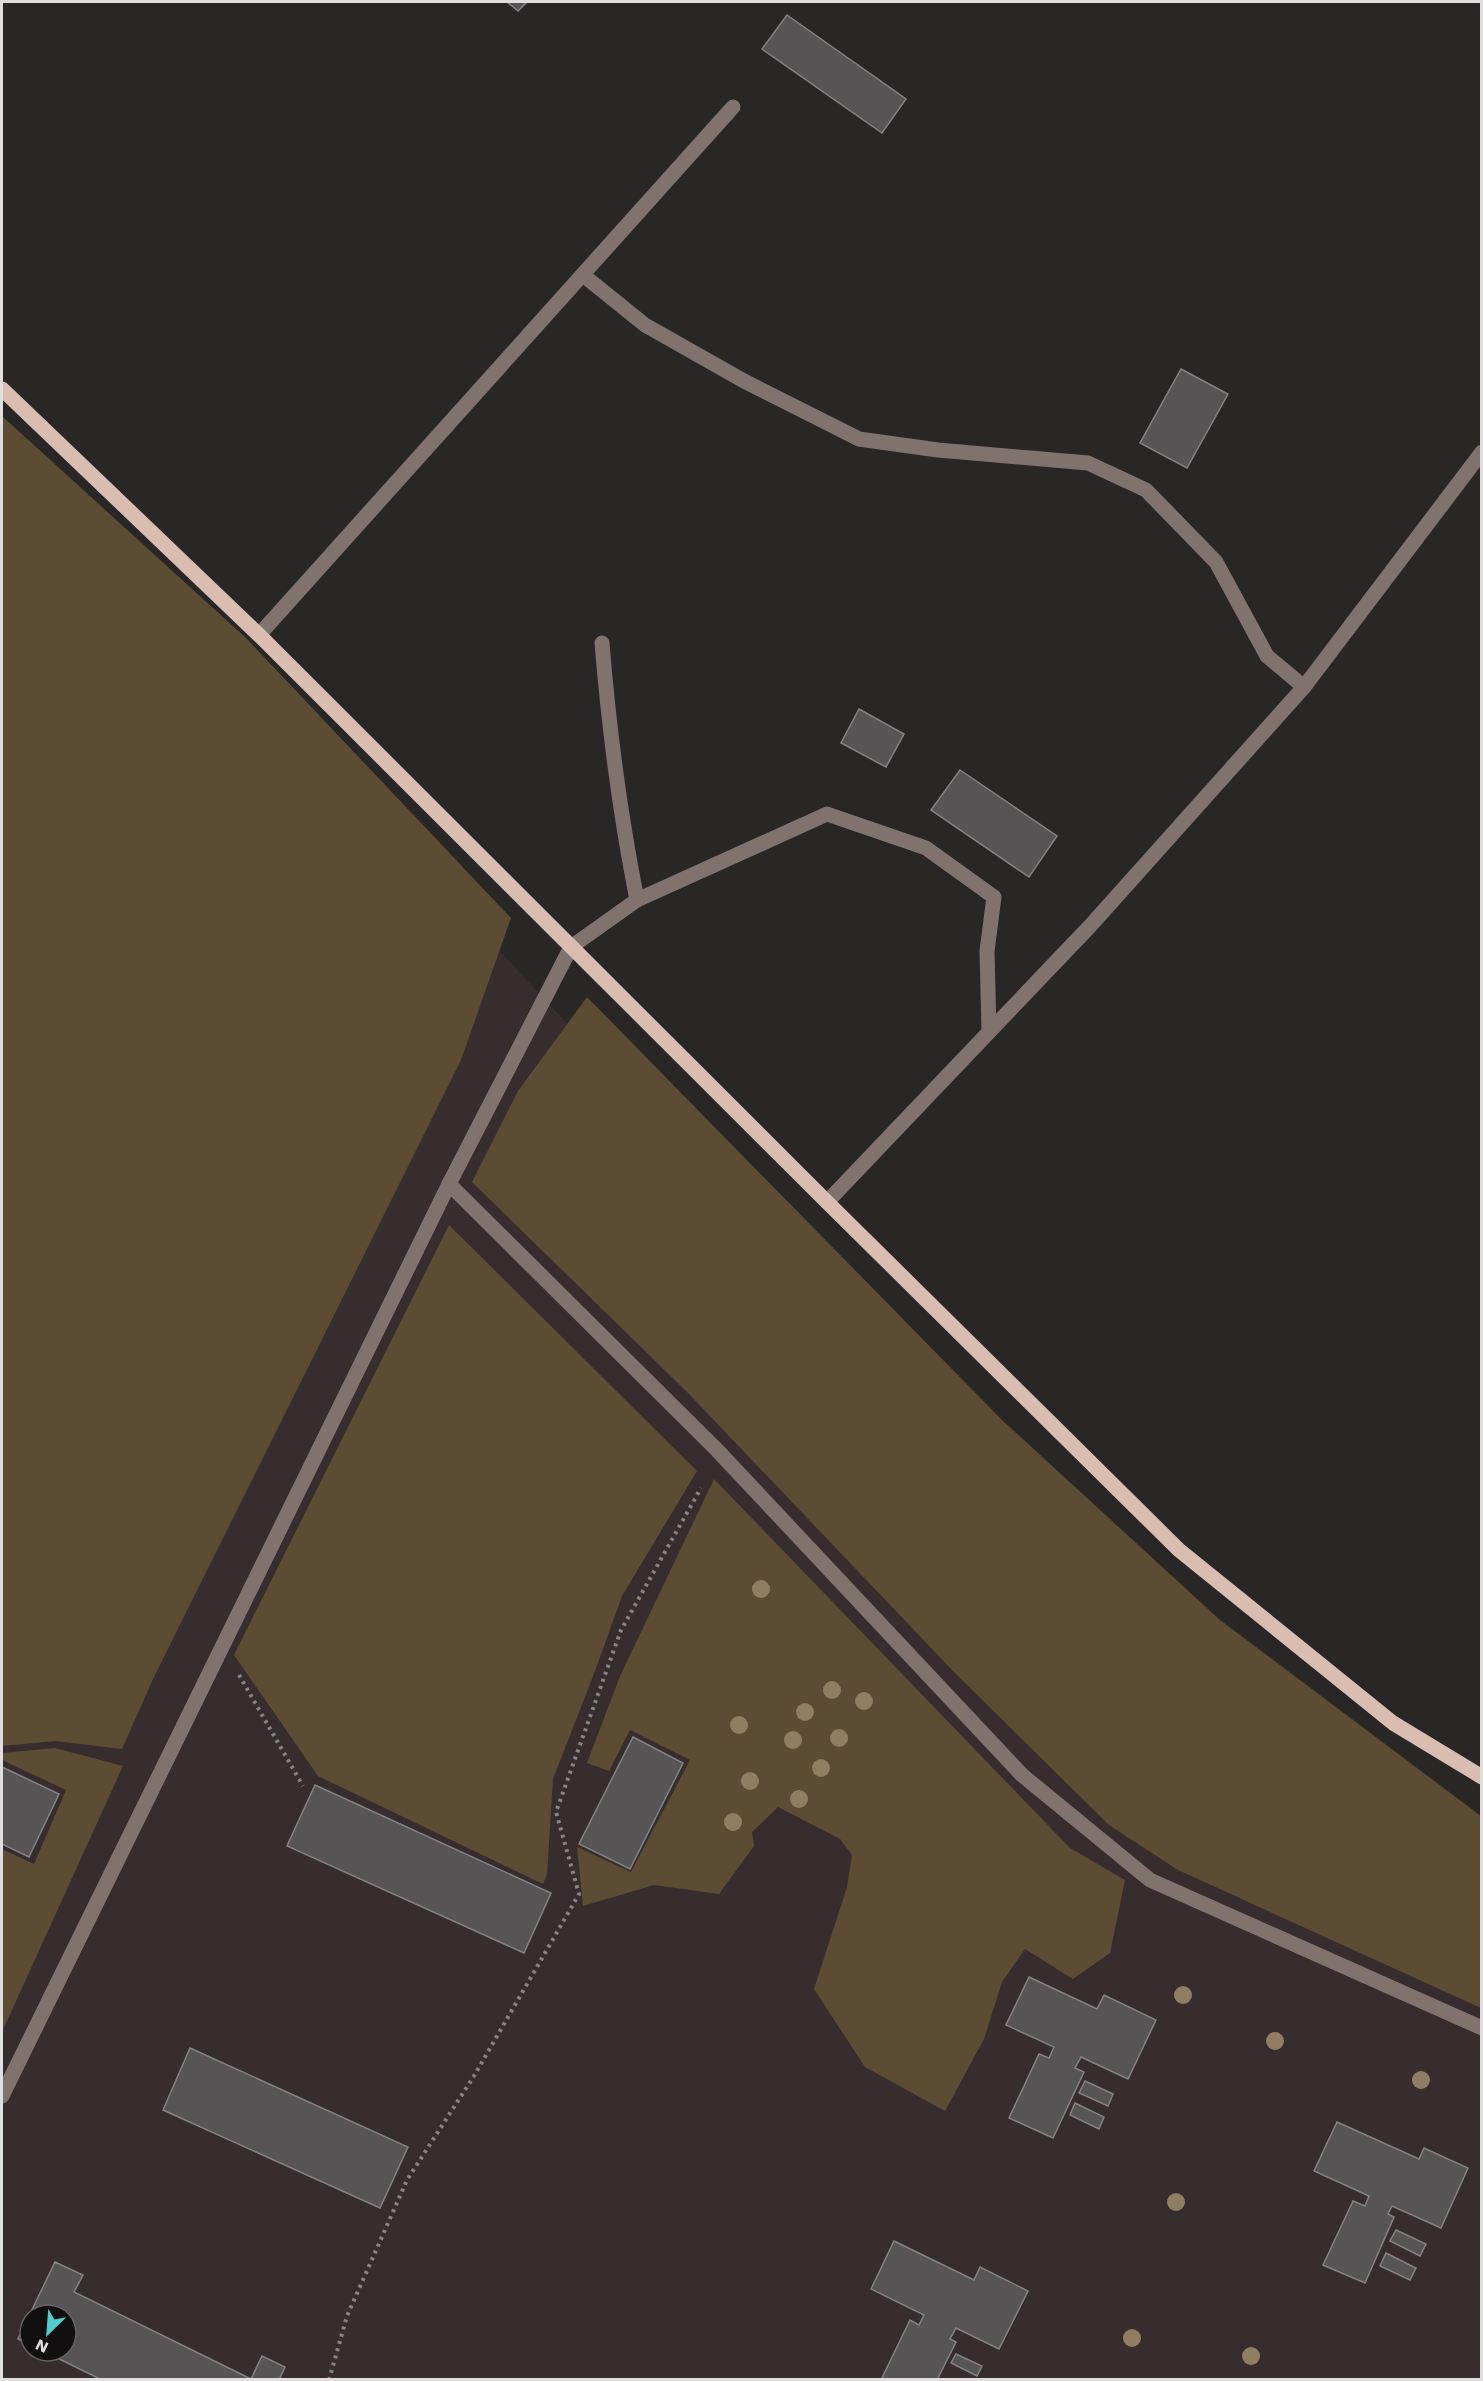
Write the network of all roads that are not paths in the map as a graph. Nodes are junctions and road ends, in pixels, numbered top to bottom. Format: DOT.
graph roads {
  1 [pos="733,107"];
  2 [pos="583,274"];
  3 [pos="2,388"];
  4 [pos="1482,452"];
  5 [pos="259,635"];
  6 [pos="602,643"];
  7 [pos="1304,687"];
  8 [pos="637,900"];
  9 [pos="571,946"];
  10 [pos="989,1031"];
  11 [pos="449,1184"];
  12 [pos="827,1202"];
  13 [pos="1482,1777"];
  14 [pos="1482,2028"];
  15 [pos="2,2096"];
  1 -- 2 [label="street"];
  2 -- 5 [label="street"];
  2 -- 7 [label="street"];
  3 -- 5 [label="main road"];
  4 -- 7 [label="street"];
  5 -- 9 [label="main road"];
  6 -- 8 [label="street"];
  7 -- 10 [label="street"];
  8 -- 9 [label="street"];
  8 -- 10 [label="street"];
  9 -- 11 [label="street"];
  9 -- 12 [label="main road"];
  10 -- 12 [label="street"];
  11 -- 14 [label="street"];
  11 -- 15 [label="street"];
  12 -- 13 [label="main road"];
}
